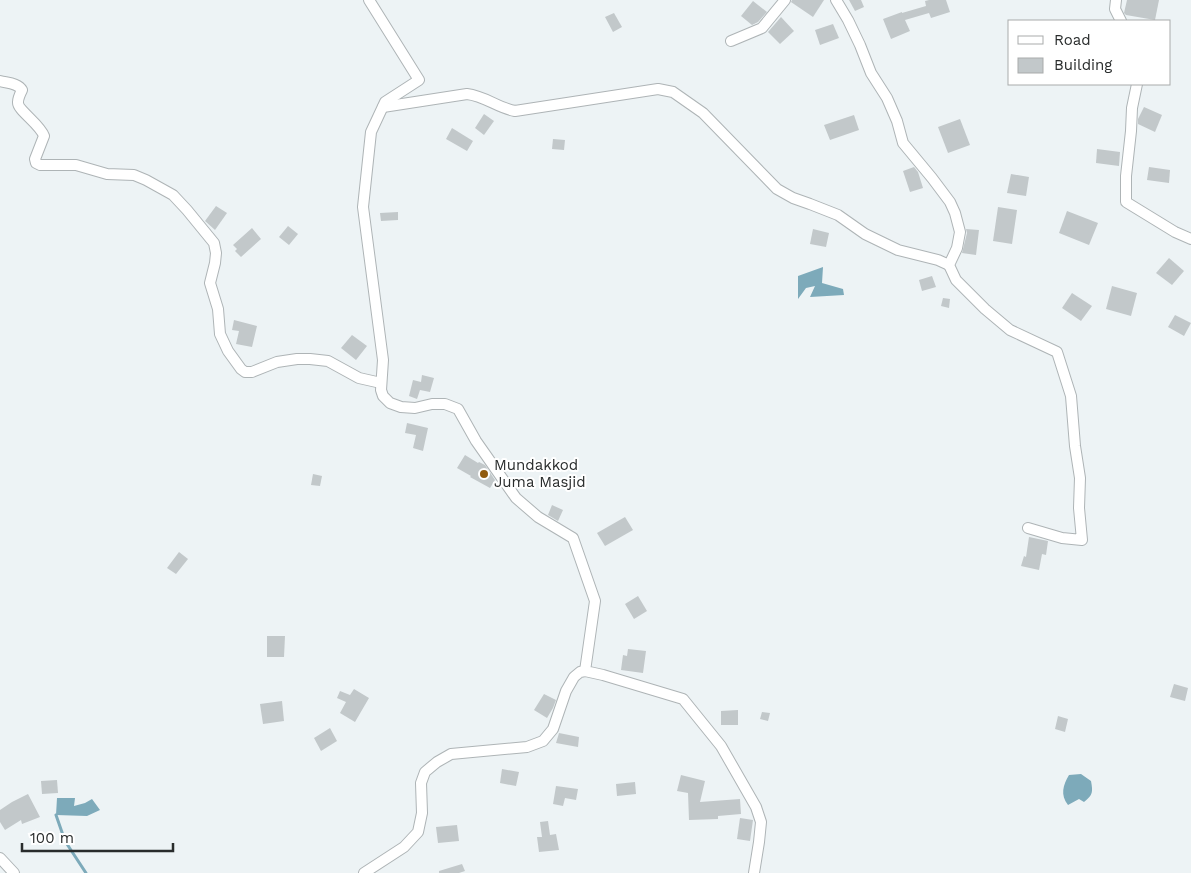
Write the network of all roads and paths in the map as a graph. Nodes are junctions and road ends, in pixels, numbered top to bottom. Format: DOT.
graph roads {
  1 [pos="369,0"];
  2 [pos="785,0"];
  3 [pos="836,0"];
  4 [pos="1116,0"];
  5 [pos="1121,20"];
  6 [pos="731,41"];
  7 [pos="0,82"];
  8 [pos="1137,85"];
  9 [pos="383,107"];
  10 [pos="1191,239"];
  11 [pos="949,265"];
  12 [pos="381,382"];
  13 [pos="1028,528"];
  14 [pos="585,671"];
  15 [pos="0,858"];
  16 [pos="14,873"];
  17 [pos="364,873"];
  18 [pos="754,873"];
  1 -- 9 [label="street"];
  2 -- 6 [label="street"];
  3 -- 11 [label="street"];
  4 -- 5 [label="street"];
  7 -- 12 [label="street"];
  8 -- 10 [label="street"];
  9 -- 11 [label="street"];
  9 -- 12 [label="street"];
  11 -- 13 [label="street"];
  12 -- 14 [label="street"];
  14 -- 17 [label="street"];
  14 -- 18 [label="street"];
  15 -- 16 [label="street"];
}
